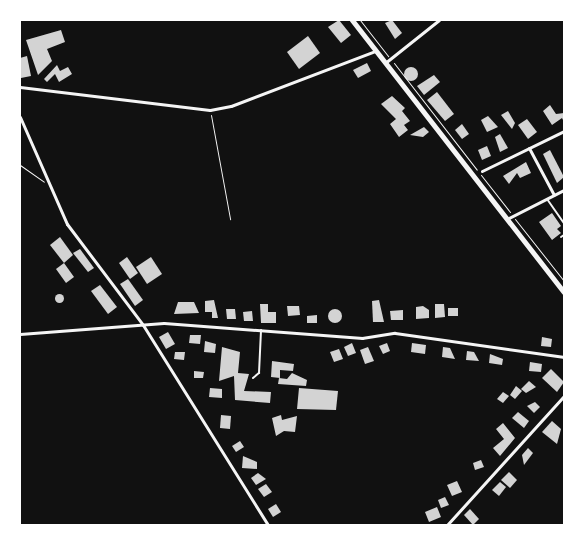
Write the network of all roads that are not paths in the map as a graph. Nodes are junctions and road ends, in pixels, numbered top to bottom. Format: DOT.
graph roads {
  1 [pos="352,20"];
  2 [pos="440,20"];
  3 [pos="376,51"];
  4 [pos="385,62"];
  5 [pos="20,87"];
  6 [pos="20,117"];
  7 [pos="564,131"];
  8 [pos="529,148"];
  9 [pos="482,171"];
  10 [pos="564,190"];
  11 [pos="554,195"];
  12 [pos="547,198"];
  13 [pos="508,219"];
  14 [pos="564,223"];
  15 [pos="564,235"];
  16 [pos="561,237"];
  17 [pos="564,292"];
  18 [pos="143,325"];
  19 [pos="261,330"];
  20 [pos="20,334"];
  21 [pos="564,357"];
  22 [pos="253,378"];
  23 [pos="564,396"];
  24 [pos="268,525"];
  25 [pos="447,525"];
  1 -- 3 [label="main road"];
  2 -- 4 [label="street"];
  3 -- 4 [label="main road"];
  3 -- 5 [label="street"];
  4 -- 13 [label="main road"];
  6 -- 18 [label="street"];
  7 -- 8 [label="street"];
  8 -- 9 [label="street"];
  8 -- 11 [label="street"];
  10 -- 11 [label="street"];
  11 -- 12 [label="street"];
  12 -- 13 [label="street"];
  12 -- 14 [label="lane"];
  13 -- 17 [label="main road"];
  15 -- 16 [label="lane"];
  18 -- 19 [label="street"];
  18 -- 20 [label="street"];
  18 -- 24 [label="street"];
  19 -- 21 [label="street"];
  19 -- 22 [label="lane"];
  23 -- 25 [label="street"];
}
